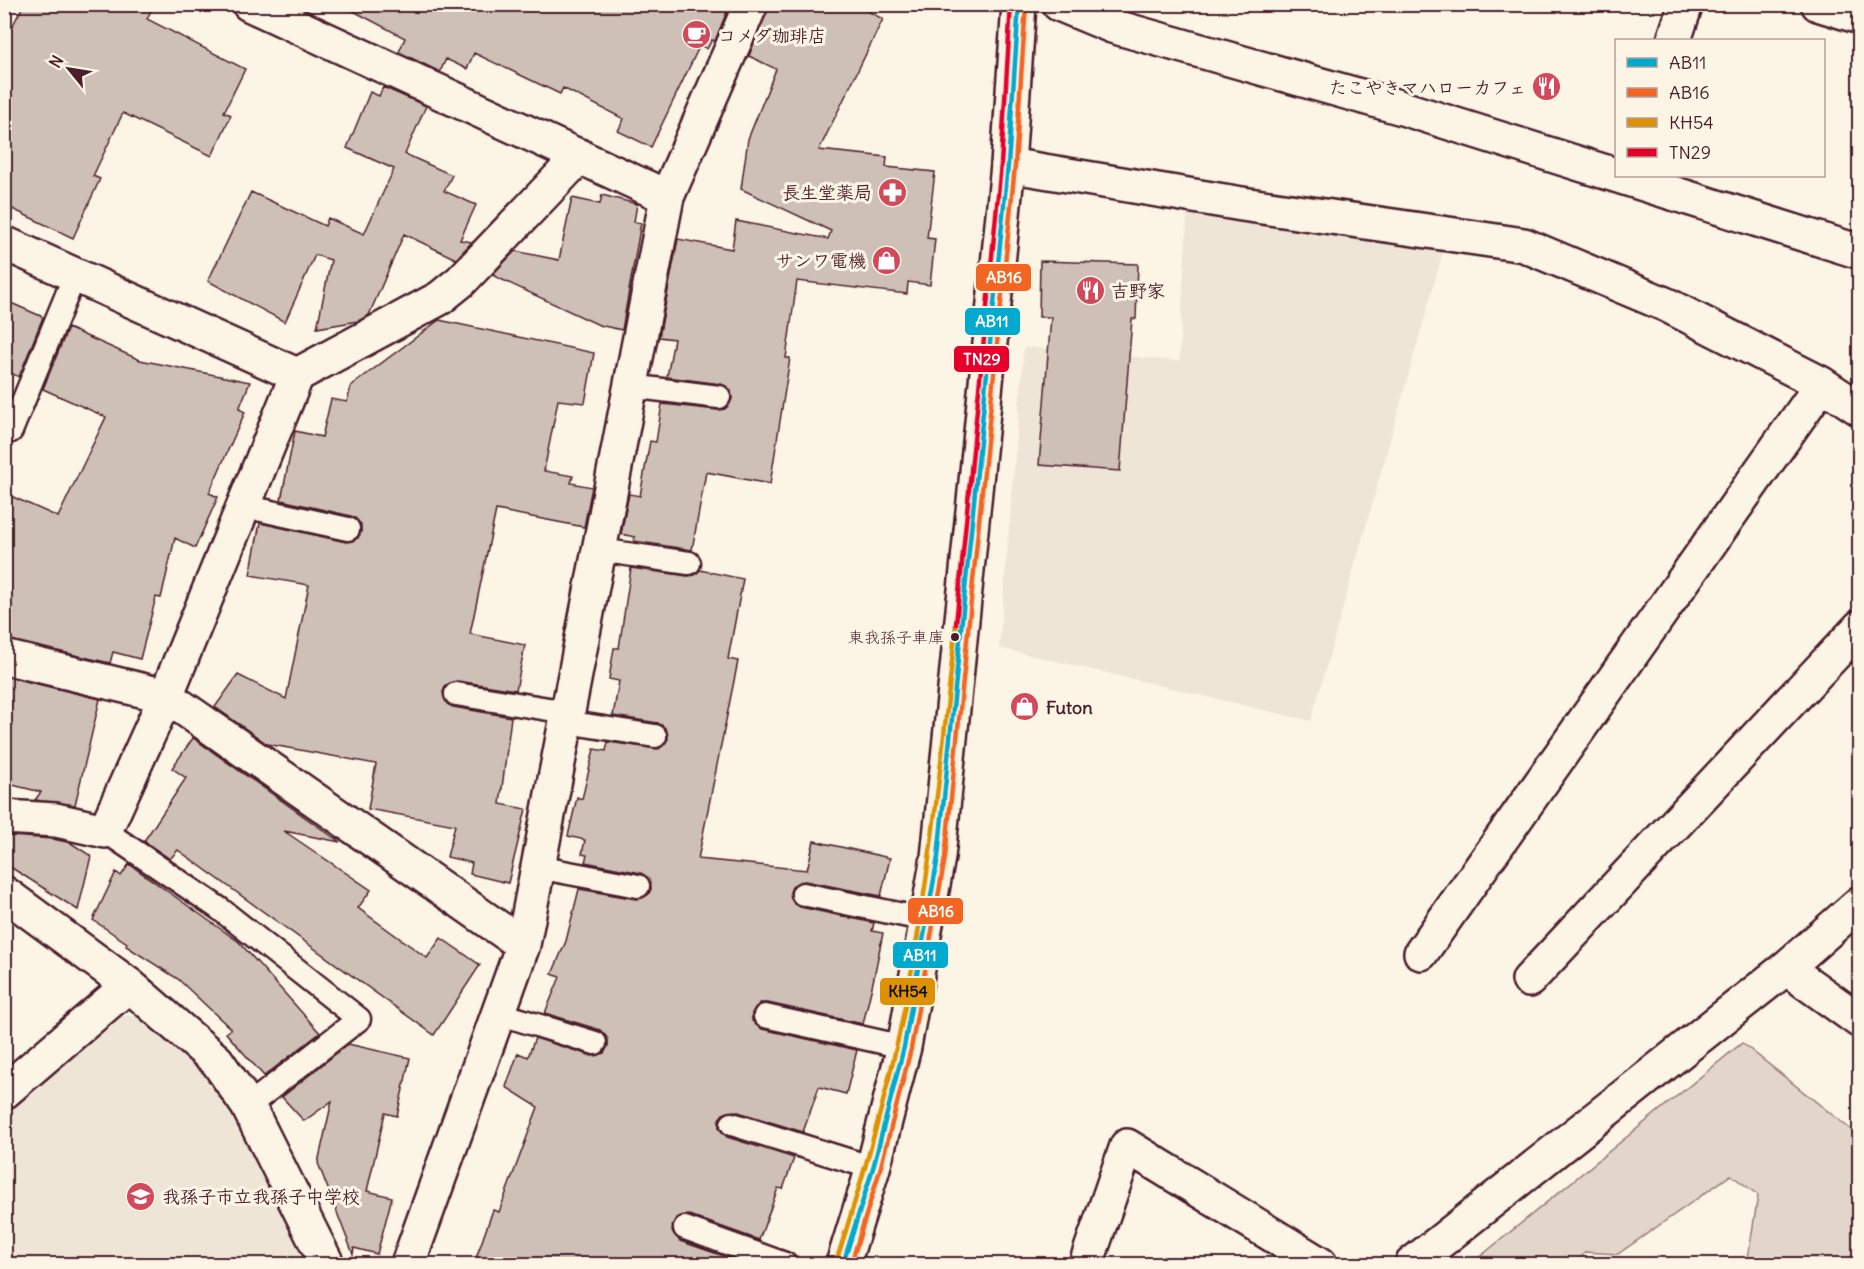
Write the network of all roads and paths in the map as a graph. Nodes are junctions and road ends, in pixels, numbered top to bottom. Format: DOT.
graph roads {
  1 [pos="249,4"];
  2 [pos="751,4"];
  3 [pos="1019,4"];
  4 [pos="1059,4"];
  5 [pos="1686,4"];
  6 [pos="1818,4"];
  7 [pos="1860,17"];
  8 [pos="1674,39"];
  9 [pos="580,156"];
  10 [pos="1008,165"];
  11 [pos="1615,174"];
  12 [pos="1628,178"];
  13 [pos="667,197"];
  14 [pos="4,243"];
  15 [pos="1860,252"];
  16 [pos="75,275"];
  17 [pos="297,375"];
  18 [pos="1822,384"];
  19 [pos="630,386"];
  20 [pos="719,397"];
  21 [pos="1860,410"];
  22 [pos="11,431"];
  23 [pos="244,506"];
  24 [pos="348,529"];
  25 [pos="599,550"];
  26 [pos="689,563"];
  27 [pos="1860,627"];
  28 [pos="4,657"];
  29 [pos="456,694"];
  30 [pos="166,696"];
  31 [pos="567,717"];
  32 [pos="655,736"];
  33 [pos="4,817"];
  34 [pos="105,831"];
  35 [pos="537,867"];
  36 [pos="638,886"];
  37 [pos="4,893"];
  38 [pos="803,894"];
  39 [pos="1860,903"];
  40 [pos="927,921"];
  41 [pos="523,945"];
  42 [pos="1421,953"];
  43 [pos="1786,968"];
  44 [pos="1528,980"];
  45 [pos="129,986"];
  46 [pos="498,1013"];
  47 [pos="765,1016"];
  48 [pos="1860,1021"];
  49 [pos="595,1043"];
  50 [pos="904,1047"];
  51 [pos="4,1092"];
  52 [pos="248,1106"];
  53 [pos="732,1124"];
  54 [pos="873,1168"];
  55 [pos="685,1228"];
  56 [pos="327,1264"];
  57 [pos="408,1264"];
  58 [pos="785,1264"];
  59 [pos="843,1264"];
  60 [pos="1086,1264"];
  61 [pos="1320,1264"];
  62 [pos="1412,1264"];
  1 -- 9 [label="main road"];
  2 -- 13 [label="main road"];
  3 -- 10 [label="main road"];
  4 -- 11 [label="main road"];
  5 -- 8 [label="main road"];
  6 -- 7 [label="main road"];
  9 -- 13 [label="main road"];
  9 -- 17 [label="main road"];
  10 -- 18 [label="main road"];
  10 -- 40 [label="main road"];
  12 -- 15 [label="main road"];
  13 -- 19 [label="main road"];
  14 -- 16 [label="main road"];
  16 -- 17 [label="main road"];
  16 -- 22 [label="lane"];
  17 -- 23 [label="main road"];
  18 -- 21 [label="main road"];
  18 -- 42 [label="main road"];
  19 -- 20 [label="lane"];
  19 -- 25 [label="main road"];
  23 -- 24 [label="lane"];
  23 -- 30 [label="main road"];
  25 -- 26 [label="lane"];
  25 -- 31 [label="main road"];
  27 -- 44 [label="main road"];
  28 -- 30 [label="main road"];
  29 -- 31 [label="lane"];
  30 -- 34 [label="main road"];
  30 -- 41 [label="main road"];
  31 -- 32 [label="lane"];
  31 -- 35 [label="main road"];
  33 -- 34 [label="main road"];
  34 -- 52 [label="lane"];
  35 -- 36 [label="lane"];
  35 -- 41 [label="main road"];
  37 -- 45 [label="main road"];
  38 -- 40 [label="lane"];
  39 -- 43 [label="main road"];
  40 -- 50 [label="main road"];
  41 -- 46 [label="main road"];
  43 -- 48 [label="main road"];
  43 -- 62 [label="main road"];
  45 -- 51 [label="main road"];
  45 -- 52 [label="main road"];
  46 -- 49 [label="lane"];
  46 -- 57 [label="main road"];
  47 -- 50 [label="lane"];
  50 -- 54 [label="main road"];
  52 -- 56 [label="main road"];
  53 -- 54 [label="lane"];
  54 -- 59 [label="main road"];
  55 -- 58 [label="lane"];
  60 -- 61 [label="main road"];
}
